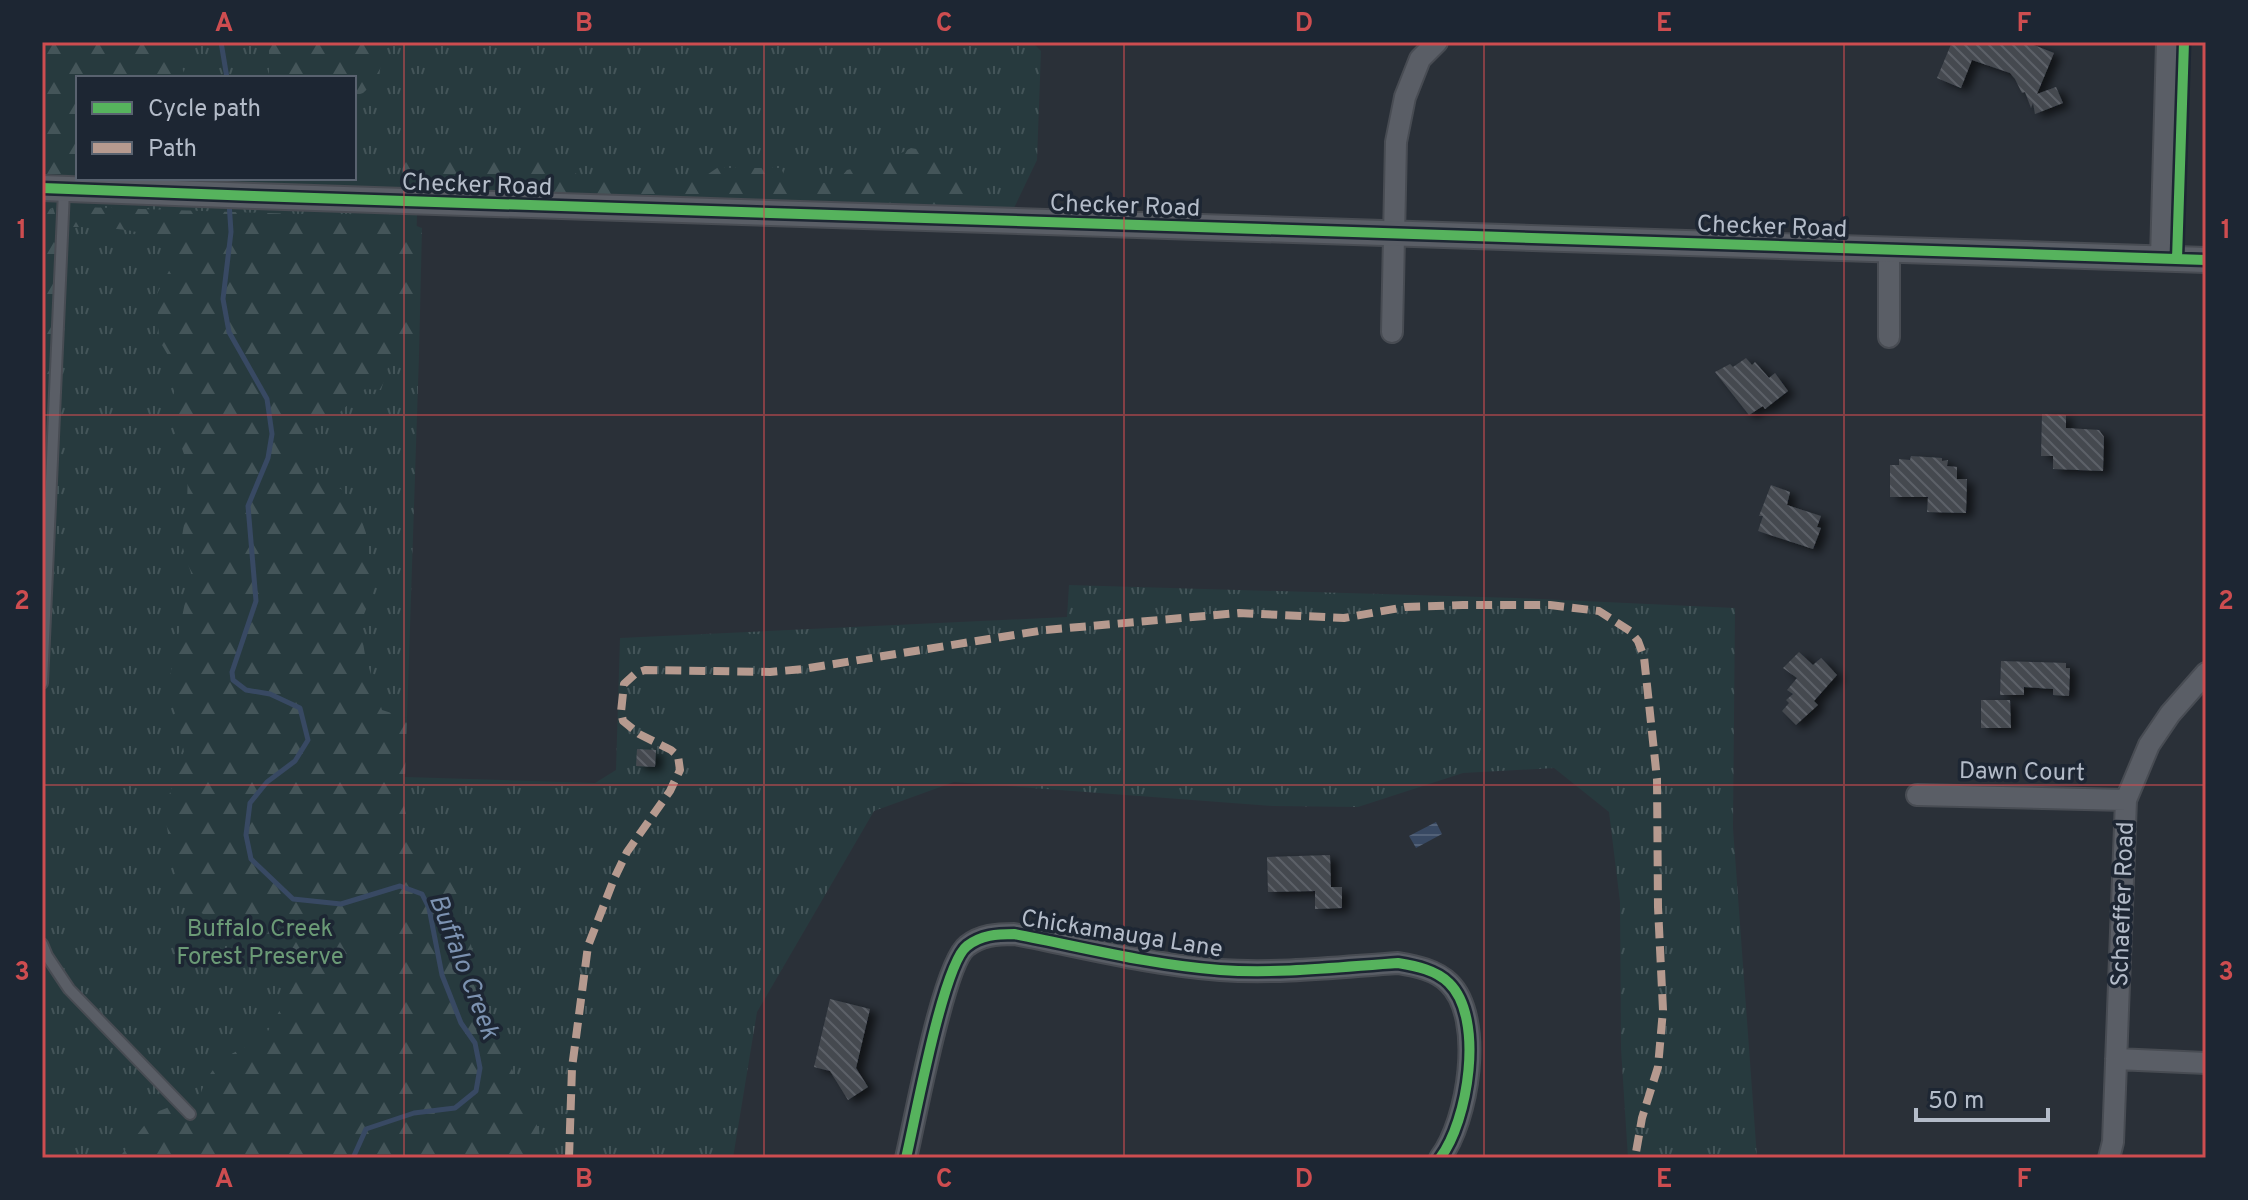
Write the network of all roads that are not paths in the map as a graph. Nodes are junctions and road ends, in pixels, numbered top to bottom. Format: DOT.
graph roads {
  1 [pos="1437,42"];
  2 [pos="2169,42"];
  3 [pos="53,188"];
  4 [pos="1394,234"];
  5 [pos="1889,249"];
  6 [pos="2163,258"];
  7 [pos="2206,260"];
  8 [pos="1392,332"];
  9 [pos="1889,337"];
  10 [pos="2206,673"];
  11 [pos="42,683"];
  12 [pos="1917,795"];
  13 [pos="2126,800"];
  14 [pos="42,944"];
  15 [pos="2116,1059"];
  16 [pos="2206,1063"];
  17 [pos="190,1114"];
  18 [pos="906,1158"];
  19 [pos="1440,1158"];
  20 [pos="2109,1158"];
  1 -- 4 [label="street"];
  2 -- 6 [label="street"];
  3 -- 4 [label="street, Checker Road"];
  3 -- 11 [label="lane"];
  4 -- 5 [label="street, Checker Road"];
  4 -- 8 [label="street"];
  5 -- 6 [label="street, Checker Road"];
  5 -- 9 [label="street"];
  6 -- 7 [label="street, Checker Road"];
  10 -- 13 [label="street, Schaeffer Road"];
  12 -- 13 [label="street, Dawn Court"];
  13 -- 15 [label="street, Schaeffer Road"];
  14 -- 17 [label="lane"];
  15 -- 16 [label="street"];
  15 -- 20 [label="street, Schaeffer Road"];
  18 -- 19 [label="street, Chickamauga Lane"];
}
